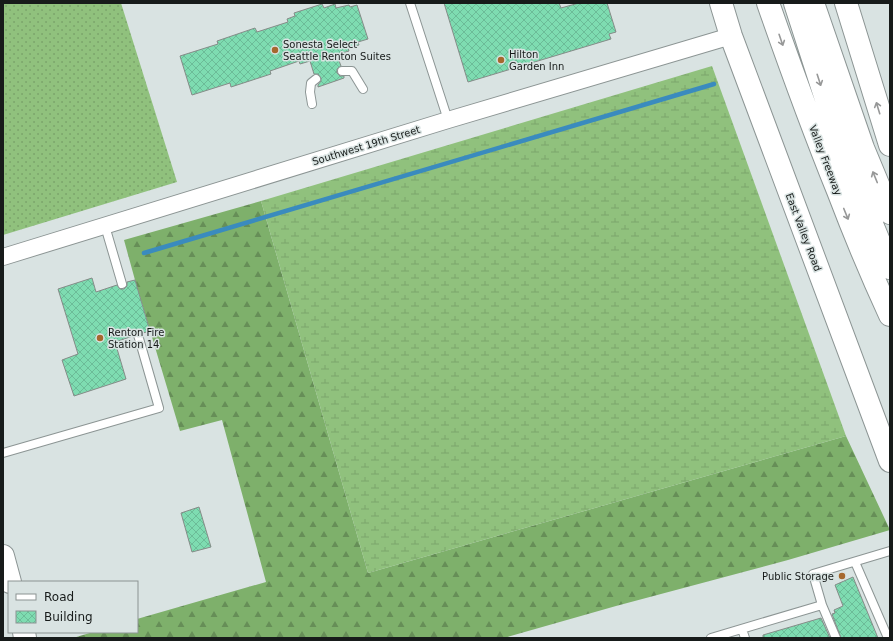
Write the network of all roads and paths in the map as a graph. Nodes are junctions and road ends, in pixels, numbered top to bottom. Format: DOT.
graph roads {
  1 [pos="410,3"];
  2 [pos="721,3"];
  3 [pos="768,3"];
  4 [pos="795,3"];
  5 [pos="813,3"];
  6 [pos="846,3"];
  7 [pos="731,36"];
  8 [pos="342,71"];
  9 [pos="316,79"];
  10 [pos="363,88"];
  11 [pos="312,104"];
  12 [pos="448,120"];
  13 [pos="890,145"];
  14 [pos="890,213"];
  15 [pos="105,226"];
  16 [pos="3,257"];
  17 [pos="890,268"];
  18 [pos="122,284"];
  19 [pos="890,315"];
  20 [pos="138,335"];
  21 [pos="3,453"];
  22 [pos="890,461"];
  23 [pos="890,551"];
  24 [pos="3,556"];
  25 [pos="855,562"];
  26 [pos="10,581"];
  27 [pos="822,605"];
  28 [pos="742,629"];
  29 [pos="711,638"];
  30 [pos="745,638"];
  31 [pos="836,638"];
  32 [pos="888,638"];
  1 -- 12 [label="lane"];
  2 -- 7 [label="main road, East Valley Road"];
  3 -- 19 [label="main road, Valley Freeway, one-way"];
  4 -- 17 [label="main road, one-way"];
  14 -- 5 [label="main road, one-way"];
  13 -- 6 [label="main road, one-way"];
  7 -- 12 [label="street, Southwest 19th Street"];
  7 -- 22 [label="main road, East Valley Road"];
  8 -- 10 [label="lane"];
  9 -- 11 [label="lane"];
  12 -- 15 [label="street, Southwest 19th Street"];
  15 -- 16 [label="street, Southwest 19th Street"];
  15 -- 18 [label="lane"];
  20 -- 21 [label="lane"];
  23 -- 25 [label="lane"];
  24 -- 26 [label="main road"];
  25 -- 27 [label="lane"];
  25 -- 32 [label="lane"];
  27 -- 28 [label="lane"];
  27 -- 31 [label="lane"];
  28 -- 29 [label="lane"];
  28 -- 30 [label="lane"];
}
